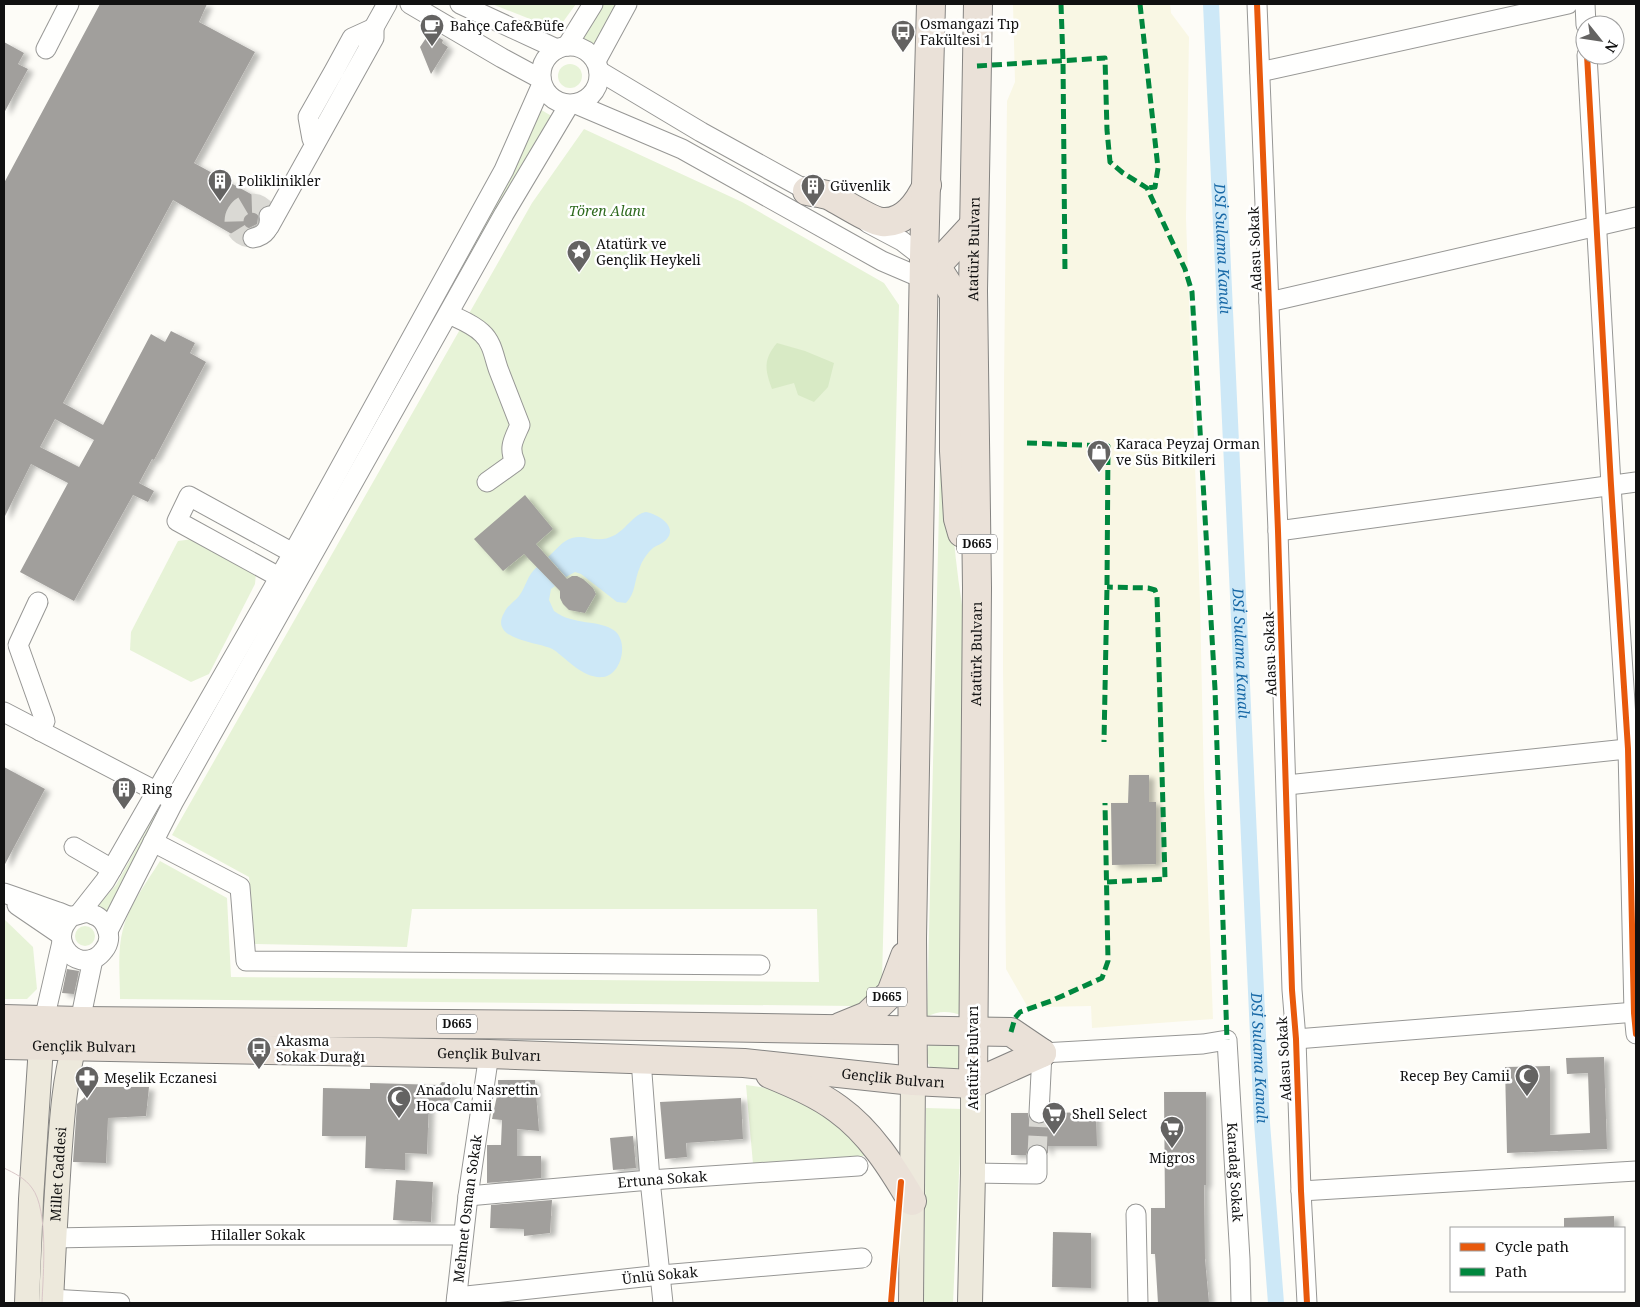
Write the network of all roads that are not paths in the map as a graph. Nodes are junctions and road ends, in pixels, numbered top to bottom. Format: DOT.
graph roads {
  1 [pos="69,4"];
  2 [pos="387,4"];
  3 [pos="410,4"];
  4 [pos="460,4"];
  5 [pos="593,4"];
  6 [pos="627,4"];
  7 [pos="931,4"];
  8 [pos="978,4"];
  9 [pos="1257,4"];
  10 [pos="1568,4"];
  11 [pos="374,28"];
  12 [pos="562,48"];
  13 [pos="46,49"];
  14 [pos="1589,65"];
  15 [pos="597,66"];
  16 [pos="1260,72"];
  17 [pos="542,81"];
  18 [pos="573,104"];
  19 [pos="927,185"];
  20 [pos="808,191"];
  21 [pos="268,214"];
  22 [pos="1636,218"];
  23 [pos="974,225"];
  24 [pos="1597,226"];
  25 [pos="253,238"];
  26 [pos="928,268"];
  27 [pos="1269,302"];
  28 [pos="448,314"];
  29 [pos="487,482"];
  30 [pos="1636,482"];
  31 [pos="1611,485"];
  32 [pos="1278,531"];
  33 [pos="291,567"];
  34 [pos="977,588"];
  35 [pos="38,602"];
  36 [pos="4,712"];
  37 [pos="40,731"];
  38 [pos="1632,748"];
  39 [pos="1287,785"];
  40 [pos="158,792"];
  41 [pos="174,801"];
  42 [pos="153,842"];
  43 [pos="74,847"];
  44 [pos="112,869"];
  45 [pos="4,895"];
  46 [pos="75,915"];
  47 [pos="108,931"];
  48 [pos="61,938"];
  49 [pos="912,938"];
  50 [pos="93,959"];
  51 [pos="760,965"];
  52 [pos="1635,1013"];
  53 [pos="4,1019"];
  54 [pos="834,1030"];
  55 [pos="912,1030"];
  56 [pos="973,1032"];
  57 [pos="42,1033"];
  58 [pos="77,1034"];
  59 [pos="1636,1034"];
  60 [pos="1296,1039"];
  61 [pos="4,1045"];
  62 [pos="1042,1053"];
  63 [pos="489,1054"];
  64 [pos="641,1060"];
  65 [pos="744,1063"];
  66 [pos="913,1081"];
  67 [pos="973,1084"];
  68 [pos="1039,1113"];
  69 [pos="1037,1155"];
  70 [pos="858,1166"];
  71 [pos="1636,1171"];
  72 [pos="973,1173"];
  73 [pos="650,1180"];
  74 [pos="1301,1191"];
  75 [pos="468,1196"];
  76 [pos="912,1201"];
  77 [pos="1136,1214"];
  78 [pos="463,1235"];
  79 [pos="53,1238"];
  80 [pos="862,1258"];
  81 [pos="661,1275"];
  82 [pos="456,1300"];
  83 [pos="51,1301"];
  84 [pos="27,1303"];
  85 [pos="120,1303"];
  86 [pos="663,1303"];
  87 [pos="911,1303"];
  88 [pos="970,1303"];
  89 [pos="1138,1303"];
  90 [pos="1241,1303"];
  91 [pos="1307,1303"];
  1 -- 13 [label="street"];
  2 -- 11 [label="street"];
  3 -- 17 [label="street"];
  4 -- 12 [label="street"];
  5 -- 12 [label="street"];
  6 -- 15 [label="street"];
  7 -- 19 [label="highway, D665"];
  8 -- 23 [label="highway, Atatürk Bulvarı / D665"];
  9 -- 16 [label="street, Adasu Sokak"];
  10 -- 16 [label="street"];
  11 -- 21 [label="street"];
  11 -- 21 [label="street"];
  12 -- 15 [label="street"];
  12 -- 17 [label="street"];
  14 -- 24 [label="street"];
  15 -- 18 [label="street"];
  15 -- 20 [label="street"];
  16 -- 27 [label="street, Adasu Sokak"];
  17 -- 18 [label="street"];
  17 -- 33 [label="street"];
  18 -- 26 [label="street"];
  18 -- 28 [label="street"];
  19 -- 20 [label="highway"];
  19 -- 26 [label="highway, D665"];
  20 -- 26 [label="street"];
  21 -- 25 [label="street"];
  22 -- 24 [label="street"];
  23 -- 26 [label="highway"];
  23 -- 34 [label="highway, Atatürk Bulvarı / D665"];
  24 -- 27 [label="street"];
  24 -- 31 [label="street"];
  26 -- 34 [label="highway"];
  26 -- 49 [label="highway, D665"];
  27 -- 32 [label="street, Adasu Sokak"];
  28 -- 29 [label="street"];
  28 -- 33 [label="street"];
  30 -- 31 [label="street"];
  31 -- 32 [label="street"];
  31 -- 38 [label="street"];
  32 -- 39 [label="street, Adasu Sokak"];
  33 -- 33 [label="street"];
  33 -- 40 [label="street"];
  33 -- 41 [label="street"];
  34 -- 56 [label="highway, Atatürk Bulvarı / D665"];
  35 -- 37 [label="street"];
  36 -- 37 [label="street"];
  37 -- 40 [label="street"];
  38 -- 39 [label="street"];
  38 -- 52 [label="street"];
  39 -- 60 [label="street, Adasu Sokak"];
  40 -- 41 [label="street"];
  40 -- 44 [label="street"];
  41 -- 42 [label="street"];
  42 -- 47 [label="street"];
  42 -- 51 [label="street"];
  43 -- 44 [label="street"];
  44 -- 46 [label="street"];
  45 -- 46 [label="street"];
  45 -- 48 [label="street"];
  46 -- 47 [label="street"];
  46 -- 48 [label="street"];
  47 -- 50 [label="street"];
  48 -- 50 [label="street"];
  48 -- 57 [label="street"];
  49 -- 54 [label="highway, D665"];
  49 -- 55 [label="highway"];
  50 -- 58 [label="street"];
  52 -- 59 [label="street"];
  52 -- 60 [label="street"];
  53 -- 57 [label="highway, Gençlik Bulvarı"];
  54 -- 55 [label="highway, D665"];
  54 -- 58 [label="highway, Gençlik Bulvarı / D665"];
  55 -- 56 [label="highway"];
  55 -- 66 [label="highway"];
  56 -- 62 [label="highway"];
  56 -- 67 [label="highway, Atatürk Bulvarı / D665"];
  57 -- 58 [label="highway, Gençlik Bulvarı"];
  57 -- 61 [label="highway, Gençlik Bulvarı"];
  57 -- 84 [label="main road, Millet Caddesi"];
  58 -- 63 [label="highway, Gençlik Bulvarı / D665"];
  58 -- 79 [label="main road, Millet Caddesi"];
  60 -- 74 [label="street, Adasu Sokak"];
  62 -- 67 [label="highway"];
  62 -- 68 [label="street"];
  62 -- 90 [label="street, Karadağ Sokak"];
  63 -- 64 [label="highway, Gençlik Bulvarı / D665"];
  63 -- 75 [label="street, Mehmet Osman Sokak"];
  64 -- 65 [label="highway, Gençlik Bulvarı / D665"];
  64 -- 73 [label="street"];
  65 -- 66 [label="highway, Gençlik Bulvarı / D665"];
  65 -- 76 [label="highway"];
  66 -- 67 [label="highway, Gençlik Bulvarı / D665"];
  66 -- 76 [label="main road"];
  67 -- 72 [label="main road, Atatürk Bulvarı"];
  69 -- 72 [label="street"];
  70 -- 73 [label="street, Ertuna Sokak"];
  71 -- 74 [label="street"];
  72 -- 88 [label="main road, Atatürk Bulvarı"];
  73 -- 75 [label="street, Ertuna Sokak"];
  73 -- 81 [label="street"];
  74 -- 91 [label="street, Adasu Sokak"];
  75 -- 78 [label="street, Mehmet Osman Sokak"];
  76 -- 87 [label="main road"];
  77 -- 89 [label="street"];
  78 -- 79 [label="street, Hilaller Sokak"];
  78 -- 82 [label="street, Mehmet Osman Sokak"];
  79 -- 83 [label="main road, Millet Caddesi"];
  80 -- 81 [label="street, Ünlü Sokak"];
  81 -- 82 [label="street, Ünlü Sokak"];
  81 -- 86 [label="street"];
  83 -- 85 [label="street"];
}
